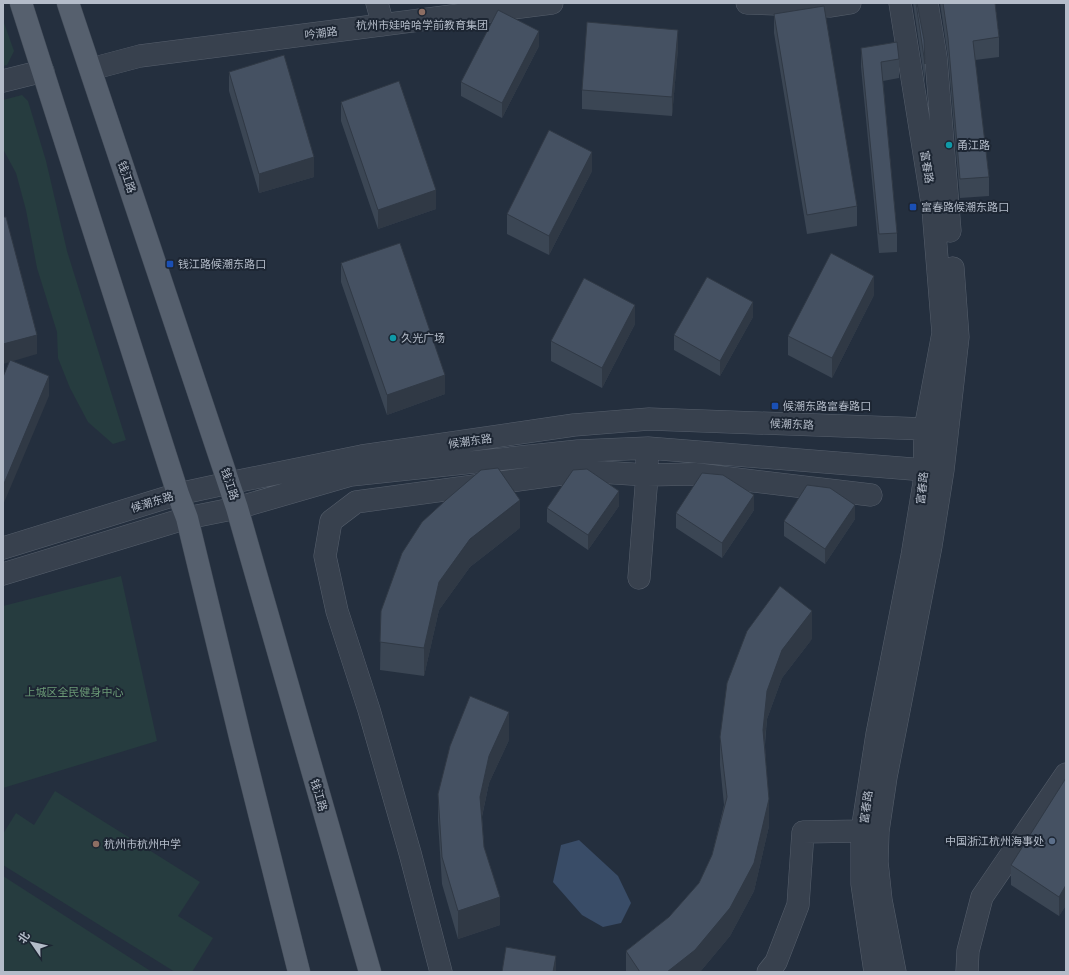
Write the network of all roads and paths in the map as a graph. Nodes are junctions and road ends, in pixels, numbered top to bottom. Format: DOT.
graph roads {
  1 [pos="21,3"];
  2 [pos="68,3"];
  3 [pos="377,3"];
  4 [pos="552,3"];
  5 [pos="747,3"];
  6 [pos="850,3"];
  7 [pos="900,3"];
  8 [pos="926,3"];
  9 [pos="383,25"];
  10 [pos="90,69"];
  11 [pos="43,71"];
  12 [pos="3,81"];
  13 [pos="649,419"];
  14 [pos="925,429"];
  15 [pos="947,434"];
  16 [pos="648,448"];
  17 [pos="934,470"];
  18 [pos="647,475"];
  19 [pos="229,483"];
  20 [pos="178,494"];
  21 [pos="871,495"];
  22 [pos="237,508"];
  23 [pos="187,518"];
  24 [pos="3,548"];
  25 [pos="3,574"];
  26 [pos="639,578"];
  27 [pos="1066,774"];
  28 [pos="862,831"];
  29 [pos="299,972"];
  30 [pos="370,972"];
  31 [pos="441,972"];
  32 [pos="768,972"];
  33 [pos="875,972"];
  34 [pos="896,972"];
  35 [pos="967,972"];
  1 -- 11 [label="main road"];
  2 -- 10 [label="main road, 钱江路"];
  3 -- 9 [label="street"];
  4 -- 9 [label="street, 吟潮路"];
  5 -- 6 [label="street"];
  7 -- 14 [label="street, 富春路"];
  8 -- 15 [label="street, 富春路"];
  9 -- 10 [label="street, 吟潮路"];
  10 -- 19 [label="main road, 钱江路"];
  11 -- 12 [label="street"];
  11 -- 20 [label="main road"];
  13 -- 14 [label="street, 候潮东路"];
  13 -- 16 [label="street"];
  13 -- 19 [label="street, 候潮东路"];
  14 -- 15 [label="street, 候潮东路"];
  14 -- 17 [label="street, 富春路"];
  15 -- 17 [label="street, 富春路"];
  16 -- 17 [label="street, 候潮东路"];
  16 -- 18 [label="street"];
  16 -- 22 [label="street, 候潮东路"];
  17 -- 28 [label="street, 富春路"];
  17 -- 34 [label="street, 富春路"];
  18 -- 21 [label="street"];
  18 -- 26 [label="street"];
  18 -- 31 [label="street"];
  19 -- 20 [label="street, 候潮东路"];
  19 -- 22 [label="main road, 钱江路"];
  20 -- 23 [label="main road"];
  20 -- 24 [label="street, 候潮东路"];
  22 -- 23 [label="street, 候潮东路"];
  22 -- 30 [label="main road, 钱江路"];
  23 -- 25 [label="street, 候潮东路"];
  23 -- 29 [label="main road"];
  27 -- 35 [label="street"];
  28 -- 32 [label="street"];
  28 -- 33 [label="street, 富春路"];
}
